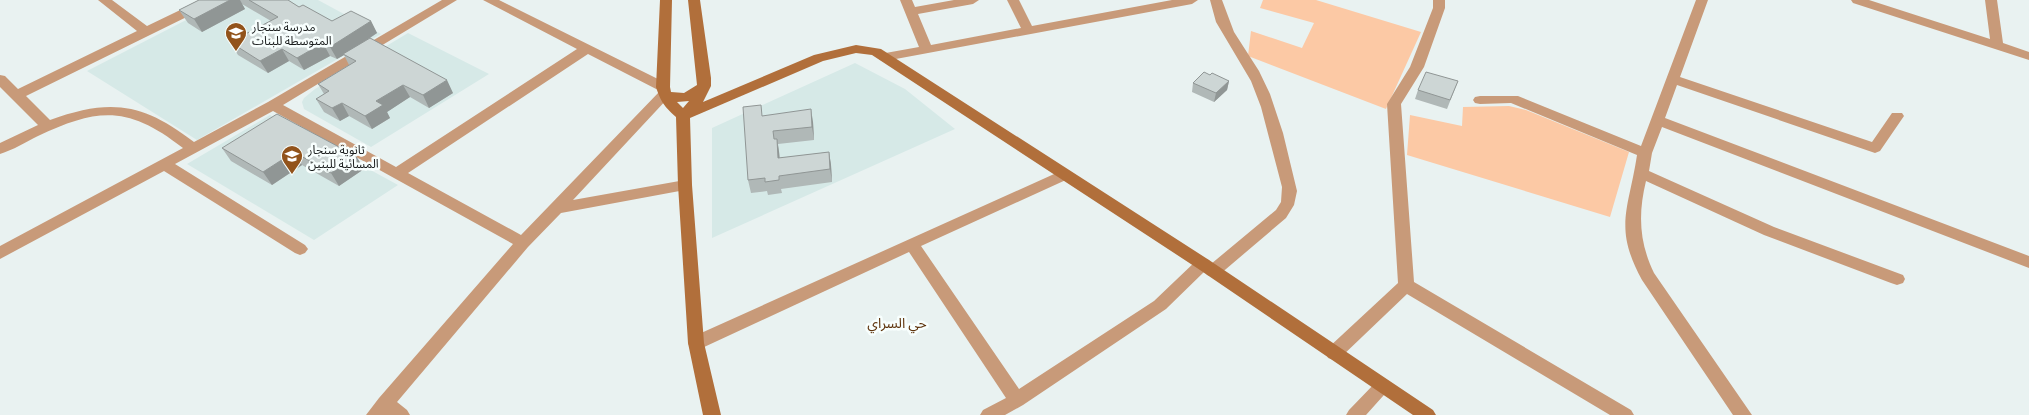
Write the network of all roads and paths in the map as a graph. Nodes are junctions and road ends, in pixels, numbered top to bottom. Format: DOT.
graph roads {
  1 [pos="104,0"];
  2 [pos="211,0"];
  3 [pos="451,0"];
  4 [pos="489,0"];
  5 [pos="666,0"];
  6 [pos="694,0"];
  7 [pos="972,0"];
  8 [pos="1013,0"];
  9 [pos="1192,0"];
  10 [pos="1216,0"];
  11 [pos="1439,0"];
  12 [pos="1702,0"];
  13 [pos="1857,0"];
  14 [pos="1992,0"];
  15 [pos="1129,5"];
  16 [pos="909,6"];
  17 [pos="1028,30"];
  18 [pos="146,32"];
  19 [pos="1997,45"];
  20 [pos="587,49"];
  21 [pos="926,49"];
  22 [pos="2029,56"];
  23 [pos="885,57"];
  24 [pos="0,79"];
  25 [pos="1673,80"];
  26 [pos="704,86"];
  27 [pos="664,90"];
  28 [pos="17,96"];
  29 [pos="1480,100"];
  30 [pos="273,105"];
  31 [pos="683,116"];
  32 [pos="1897,116"];
  33 [pos="1658,120"];
  34 [pos="48,126"];
  35 [pos="193,148"];
  36 [pos="0,149"];
  37 [pos="1645,153"];
  38 [pos="164,164"];
  39 [pos="397,173"];
  40 [pos="1643,174"];
  41 [pos="1063,175"];
  42 [pos="685,185"];
  43 [pos="557,208"];
  44 [pos="523,243"];
  45 [pos="912,245"];
  46 [pos="300,249"];
  47 [pos="0,253"];
  48 [pos="2029,262"];
  49 [pos="1208,268"];
  50 [pos="1897,279"];
  51 [pos="1406,284"];
  52 [pos="696,343"];
  53 [pos="1334,353"];
  54 [pos="1383,386"];
  55 [pos="1017,400"];
  56 [pos="380,409"];
  57 [pos="401,415"];
  58 [pos="712,415"];
  59 [pos="989,415"];
  60 [pos="1355,415"];
  61 [pos="1427,415"];
  62 [pos="1625,415"];
  63 [pos="1743,415"];
  1 -- 18 [label="street"];
  2 -- 18 [label="street"];
  3 -- 30 [label="street"];
  4 -- 20 [label="street"];
  5 -- 27 [label="street"];
  6 -- 26 [label="street"];
  7 -- 16 [label="street"];
  8 -- 17 [label="street"];
  9 -- 15 [label="street"];
  10 -- 49 [label="street"];
  11 -- 51 [label="street"];
  12 -- 25 [label="street"];
  13 -- 19 [label="street"];
  14 -- 19 [label="street"];
  15 -- 17 [label="street"];
  16 -- 21 [label="street"];
  17 -- 21 [label="street"];
  18 -- 28 [label="street"];
  19 -- 22 [label="street"];
  20 -- 27 [label="street"];
  20 -- 39 [label="street"];
  21 -- 23 [label="street"];
  23 -- 31 [label="street"];
  23 -- 41 [label="street"];
  24 -- 28 [label="street"];
  25 -- 32 [label="street"];
  25 -- 33 [label="street"];
  26 -- 27 [label="street"];
  26 -- 31 [label="street"];
  27 -- 31 [label="street"];
  27 -- 43 [label="street"];
  28 -- 34 [label="street"];
  29 -- 37 [label="street"];
  30 -- 35 [label="street"];
  30 -- 39 [label="street"];
  31 -- 42 [label="street"];
  33 -- 37 [label="street"];
  33 -- 48 [label="street"];
  34 -- 35 [label="street"];
  34 -- 36 [label="street"];
  35 -- 38 [label="street"];
  37 -- 40 [label="street"];
  38 -- 46 [label="street"];
  38 -- 47 [label="street"];
  39 -- 44 [label="street"];
  40 -- 50 [label="street"];
  40 -- 63 [label="street"];
  41 -- 45 [label="street"];
  41 -- 49 [label="street"];
  42 -- 43 [label="street"];
  42 -- 52 [label="street"];
  43 -- 44 [label="street"];
  44 -- 56 [label="street"];
  45 -- 52 [label="street"];
  45 -- 55 [label="street"];
  49 -- 53 [label="street"];
  49 -- 55 [label="street"];
  51 -- 53 [label="street"];
  51 -- 62 [label="street"];
  52 -- 58 [label="street"];
  53 -- 54 [label="street"];
  54 -- 60 [label="street"];
  54 -- 61 [label="street"];
  55 -- 59 [label="street"];
  56 -- 57 [label="street"];
}
